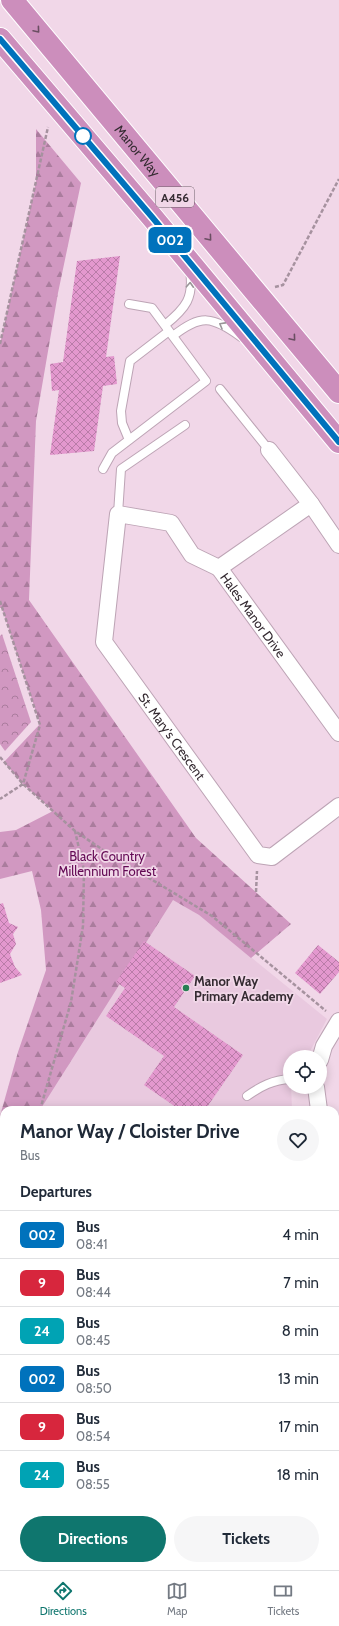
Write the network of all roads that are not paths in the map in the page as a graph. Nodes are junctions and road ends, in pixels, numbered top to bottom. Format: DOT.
graph roads {
  1 [pos="12,0"];
  2 [pos="1,41"];
  3 [pos="189,264"];
  4 [pos="129,304"];
  5 [pos="169,331"];
  6 [pos="275,366"];
  7 [pos="220,389"];
  8 [pos="339,392"];
  9 [pos="185,426"];
  10 [pos="129,440"];
  11 [pos="339,442"];
  12 [pos="269,450"];
  13 [pos="103,469"];
  14 [pos="311,504"];
  15 [pos="118,514"];
  16 [pos="339,545"];
  17 [pos="219,568"];
  18 [pos="339,733"];
  19 [pos="339,806"];
  20 [pos="339,1021"];
  21 [pos="323,1050"];
  22 [pos="283,1080"];
  23 [pos="317,1094"];
  24 [pos="247,1096"];
  25 [pos="318,1106"];
  1 -- 8 [label="highway, Manor Way / A456, one-way"];
  2 -- 3 [label="highway, A456"];
  5 -- 3 [label="lane, one-way"];
  3 -- 6 [label="highway, A456"];
  4 -- 5 [label="lane"];
  6 -- 5 [label="lane, one-way"];
  5 -- 10 [label="lane"];
  5 -- 10 [label="lane"];
  6 -- 11 [label="highway, A456"];
  7 -- 12 [label="lane"];
  9 -- 15 [label="lane, St. Mary's Crescent"];
  10 -- 13 [label="lane"];
  12 -- 14 [label="street"];
  14 -- 16 [label="street"];
  14 -- 17 [label="street, Hales Manor Drive"];
  15 -- 17 [label="street"];
  15 -- 19 [label="street, St. Mary's Crescent"];
  17 -- 18 [label="street, Hales Manor Drive"];
  20 -- 21 [label="street"];
  22 -- 24 [label="lane"];
  23 -- 25 [label="street"];
}
